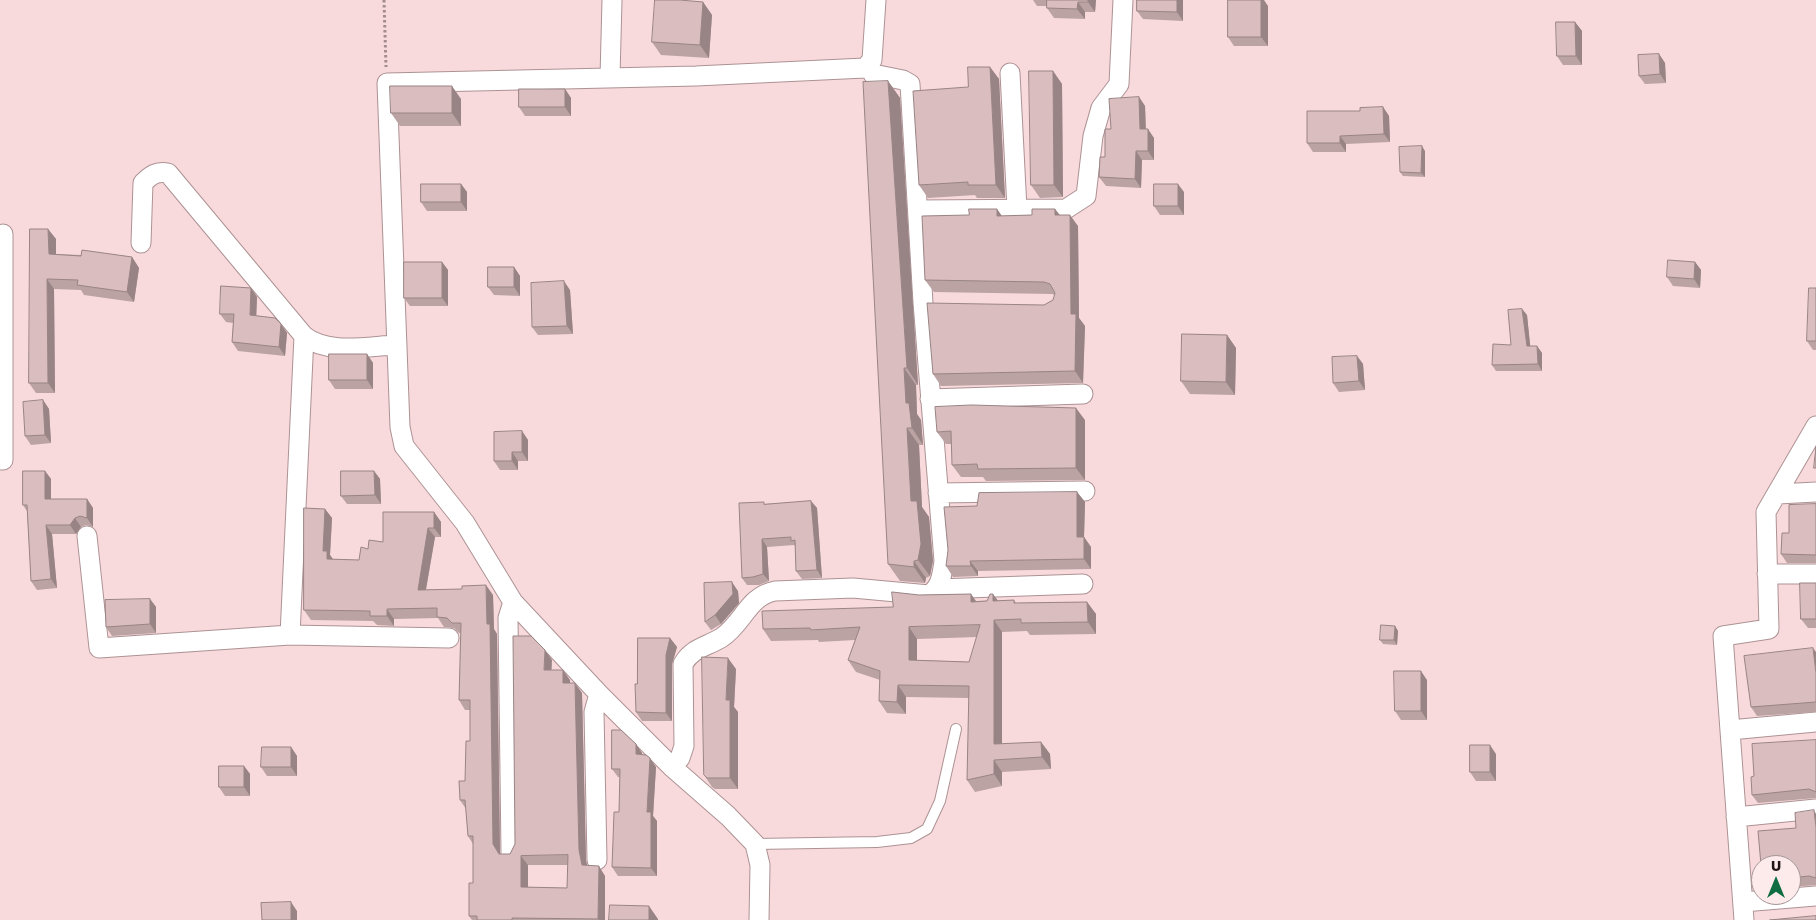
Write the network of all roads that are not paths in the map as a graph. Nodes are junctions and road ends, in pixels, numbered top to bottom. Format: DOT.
graph roads {
  1 [pos="612,0"];
  2 [pos="876,0"];
  3 [pos="1124,0"];
  4 [pos="869,66"];
  5 [pos="1010,73"];
  6 [pos="610,77"];
  7 [pos="1017,209"];
  8 [pos="918,210"];
  9 [pos="3,234"];
  10 [pos="141,243"];
  11 [pos="923,303"];
  12 [pos="943,304"];
  13 [pos="304,336"];
  14 [pos="397,345"];
  15 [pos="1083,394"];
  16 [pos="930,399"];
  17 [pos="1816,426"];
  18 [pos="0,460"];
  19 [pos="1085,491"];
  20 [pos="938,492"];
  21 [pos="1816,492"];
  22 [pos="1778,494"];
  23 [pos="87,536"];
  24 [pos="1767,574"];
  25 [pos="1816,574"];
  26 [pos="1083,584"];
  27 [pos="937,588"];
  28 [pos="513,602"];
  29 [pos="290,635"];
  30 [pos="449,638"];
  31 [pos="599,694"];
  32 [pos="1816,722"];
  33 [pos="956,729"];
  34 [pos="1730,730"];
  35 [pos="672,767"];
  36 [pos="1816,809"];
  37 [pos="1736,817"];
  38 [pos="755,844"];
  39 [pos="511,854"];
  40 [pos="596,860"];
  41 [pos="1816,896"];
  42 [pos="1744,911"];
  43 [pos="759,920"];
  1 -- 6 [label="street"];
  2 -- 4 [label="street"];
  3 -- 7 [label="street"];
  4 -- 6 [label="street"];
  4 -- 8 [label="street"];
  5 -- 7 [label="street"];
  6 -- 14 [label="street"];
  7 -- 8 [label="street"];
  8 -- 11 [label="street"];
  9 -- 18 [label="street"];
  10 -- 13 [label="street"];
  11 -- 12 [label="street"];
  11 -- 16 [label="street"];
  13 -- 14 [label="street"];
  13 -- 29 [label="street"];
  14 -- 28 [label="street"];
  15 -- 16 [label="street"];
  16 -- 20 [label="street"];
  17 -- 22 [label="street"];
  19 -- 20 [label="street"];
  20 -- 27 [label="street"];
  21 -- 22 [label="street"];
  22 -- 24 [label="street"];
  23 -- 29 [label="street"];
  24 -- 25 [label="street"];
  24 -- 34 [label="street"];
  26 -- 27 [label="street"];
  27 -- 35 [label="street"];
  28 -- 31 [label="street"];
  28 -- 39 [label="street"];
  29 -- 30 [label="street"];
  31 -- 35 [label="street"];
  31 -- 40 [label="street"];
  32 -- 34 [label="street"];
  33 -- 38 [label="lane"];
  34 -- 37 [label="street"];
  35 -- 38 [label="street"];
  36 -- 37 [label="street"];
  37 -- 42 [label="street"];
  38 -- 43 [label="street"];
  41 -- 42 [label="street"];
}
